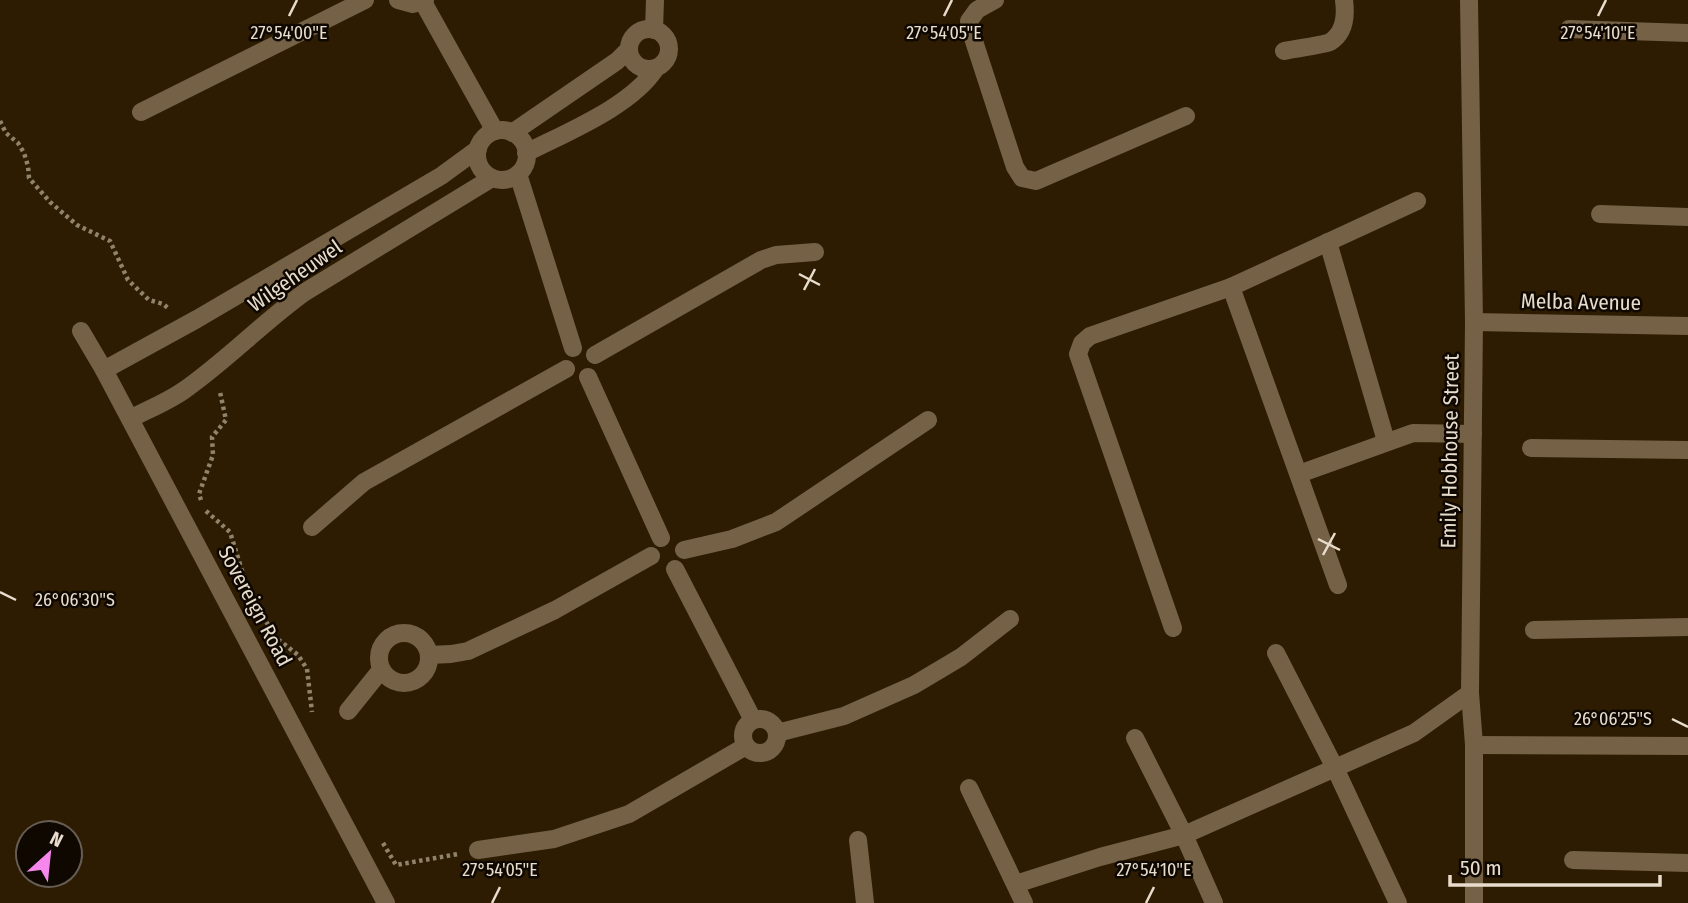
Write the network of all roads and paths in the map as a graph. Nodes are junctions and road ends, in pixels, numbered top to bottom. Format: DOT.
graph roads {
  1 [pos="365,0"];
  2 [pos="398,0"];
  3 [pos="655,0"];
  4 [pos="995,0"];
  5 [pos="1345,0"];
  6 [pos="1469,0"];
  7 [pos="424,1"];
  8 [pos="1569,29"];
  9 [pos="654,30"];
  10 [pos="1688,33"];
  11 [pos="629,49"];
  12 [pos="1284,51"];
  13 [pos="656,68"];
  14 [pos="141,112"];
  15 [pos="1186,116"];
  16 [pos="0,121"];
  17 [pos="503,132"];
  18 [pos="478,149"];
  19 [pos="526,153"];
  20 [pos="519,174"];
  21 [pos="492,178"];
  22 [pos="1417,201"];
  23 [pos="1600,214"];
  24 [pos="1688,217"];
  25 [pos="1328,242"];
  26 [pos="815,252"];
  27 [pos="1231,287"];
  28 [pos="1474,323"];
  29 [pos="187,324"];
  30 [pos="1688,326"];
  31 [pos="81,331"];
  32 [pos="573,348"];
  33 [pos="595,355"];
  34 [pos="214,367"];
  35 [pos="566,369"];
  36 [pos="104,370"];
  37 [pos="588,377"];
  38 [pos="130,419"];
  39 [pos="928,421"];
  40 [pos="1473,434"];
  41 [pos="1386,442"];
  42 [pos="1531,448"];
  43 [pos="1688,450"];
  44 [pos="1298,474"];
  45 [pos="312,527"];
  46 [pos="661,538"];
  47 [pos="684,550"];
  48 [pos="651,556"];
  49 [pos="675,569"];
  50 [pos="1338,585"];
  51 [pos="1010,619"];
  52 [pos="1688,627"];
  53 [pos="1173,628"];
  54 [pos="1534,629"];
  55 [pos="1276,653"];
  56 [pos="429,655"];
  57 [pos="381,670"];
  58 [pos="1470,693"];
  59 [pos="348,711"];
  60 [pos="317,720"];
  61 [pos="753,720"];
  62 [pos="777,733"];
  63 [pos="1135,738"];
  64 [pos="1474,745"];
  65 [pos="746,746"];
  66 [pos="1688,746"];
  67 [pos="1335,768"];
  68 [pos="969,788"];
  69 [pos="1184,835"];
  70 [pos="858,840"];
  71 [pos="383,842"];
  72 [pos="478,850"];
  73 [pos="1573,860"];
  74 [pos="1688,863"];
  75 [pos="1016,884"];
  76 [pos="386,903"];
  77 [pos="865,903"];
  78 [pos="1024,903"];
  79 [pos="1214,903"];
  80 [pos="1398,903"];
  81 [pos="1474,903"];
  1 -- 14 [label="street"];
  2 -- 7 [label="street"];
  3 -- 9 [label="street"];
  4 -- 15 [label="street"];
  5 -- 12 [label="street"];
  6 -- 28 [label="street, Emily Hobhouse Street"];
  7 -- 17 [label="street"];
  8 -- 10 [label="street"];
  9 -- 11 [label="street"];
  9 -- 13 [label="street"];
  11 -- 13 [label="street"];
  11 -- 17 [label="street"];
  13 -- 19 [label="street"];
  16 -- 29 [label="path"];
  17 -- 18 [label="street"];
  17 -- 19 [label="street"];
  18 -- 21 [label="street"];
  18 -- 29 [label="street, Wilgeheuwel"];
  19 -- 20 [label="street"];
  20 -- 21 [label="street"];
  20 -- 32 [label="street"];
  21 -- 34 [label="street, Wilgeheuwel"];
  22 -- 25 [label="street"];
  23 -- 24 [label="street"];
  25 -- 27 [label="street"];
  25 -- 41 [label="street"];
  26 -- 33 [label="street"];
  27 -- 44 [label="street"];
  27 -- 53 [label="street"];
  28 -- 30 [label="street, Melba Avenue"];
  28 -- 40 [label="street, Emily Hobhouse Street"];
  29 -- 36 [label="street, Wilgeheuwel"];
  31 -- 36 [label="street, Sovereign Road"];
  32 -- 33 [label="street"];
  32 -- 35 [label="street"];
  33 -- 37 [label="street"];
  34 -- 38 [label="street, Wilgeheuwel"];
  34 -- 60 [label="path"];
  35 -- 37 [label="street"];
  35 -- 45 [label="street"];
  36 -- 38 [label="street, Sovereign Road"];
  37 -- 46 [label="street"];
  38 -- 76 [label="street, Sovereign Road"];
  39 -- 47 [label="street"];
  40 -- 41 [label="street"];
  40 -- 58 [label="street, Emily Hobhouse Street"];
  41 -- 44 [label="street"];
  42 -- 43 [label="street"];
  44 -- 50 [label="street"];
  46 -- 47 [label="street"];
  46 -- 48 [label="street"];
  47 -- 49 [label="street"];
  48 -- 49 [label="street"];
  48 -- 56 [label="street"];
  49 -- 61 [label="street"];
  51 -- 62 [label="street"];
  52 -- 54 [label="street"];
  55 -- 67 [label="street"];
  56 -- 57 [label="street"];
  56 -- 57 [label="street"];
  57 -- 59 [label="street"];
  58 -- 64 [label="street, Emily Hobhouse Street"];
  58 -- 67 [label="street"];
  61 -- 62 [label="street"];
  61 -- 65 [label="street"];
  62 -- 65 [label="street"];
  63 -- 69 [label="street"];
  64 -- 66 [label="street"];
  64 -- 81 [label="street, Emily Hobhouse Street"];
  65 -- 72 [label="street"];
  67 -- 69 [label="street"];
  67 -- 80 [label="street"];
  68 -- 75 [label="street"];
  69 -- 75 [label="street"];
  69 -- 79 [label="street"];
  70 -- 77 [label="street"];
  71 -- 72 [label="path"];
  73 -- 74 [label="street"];
  75 -- 78 [label="street"];
}
